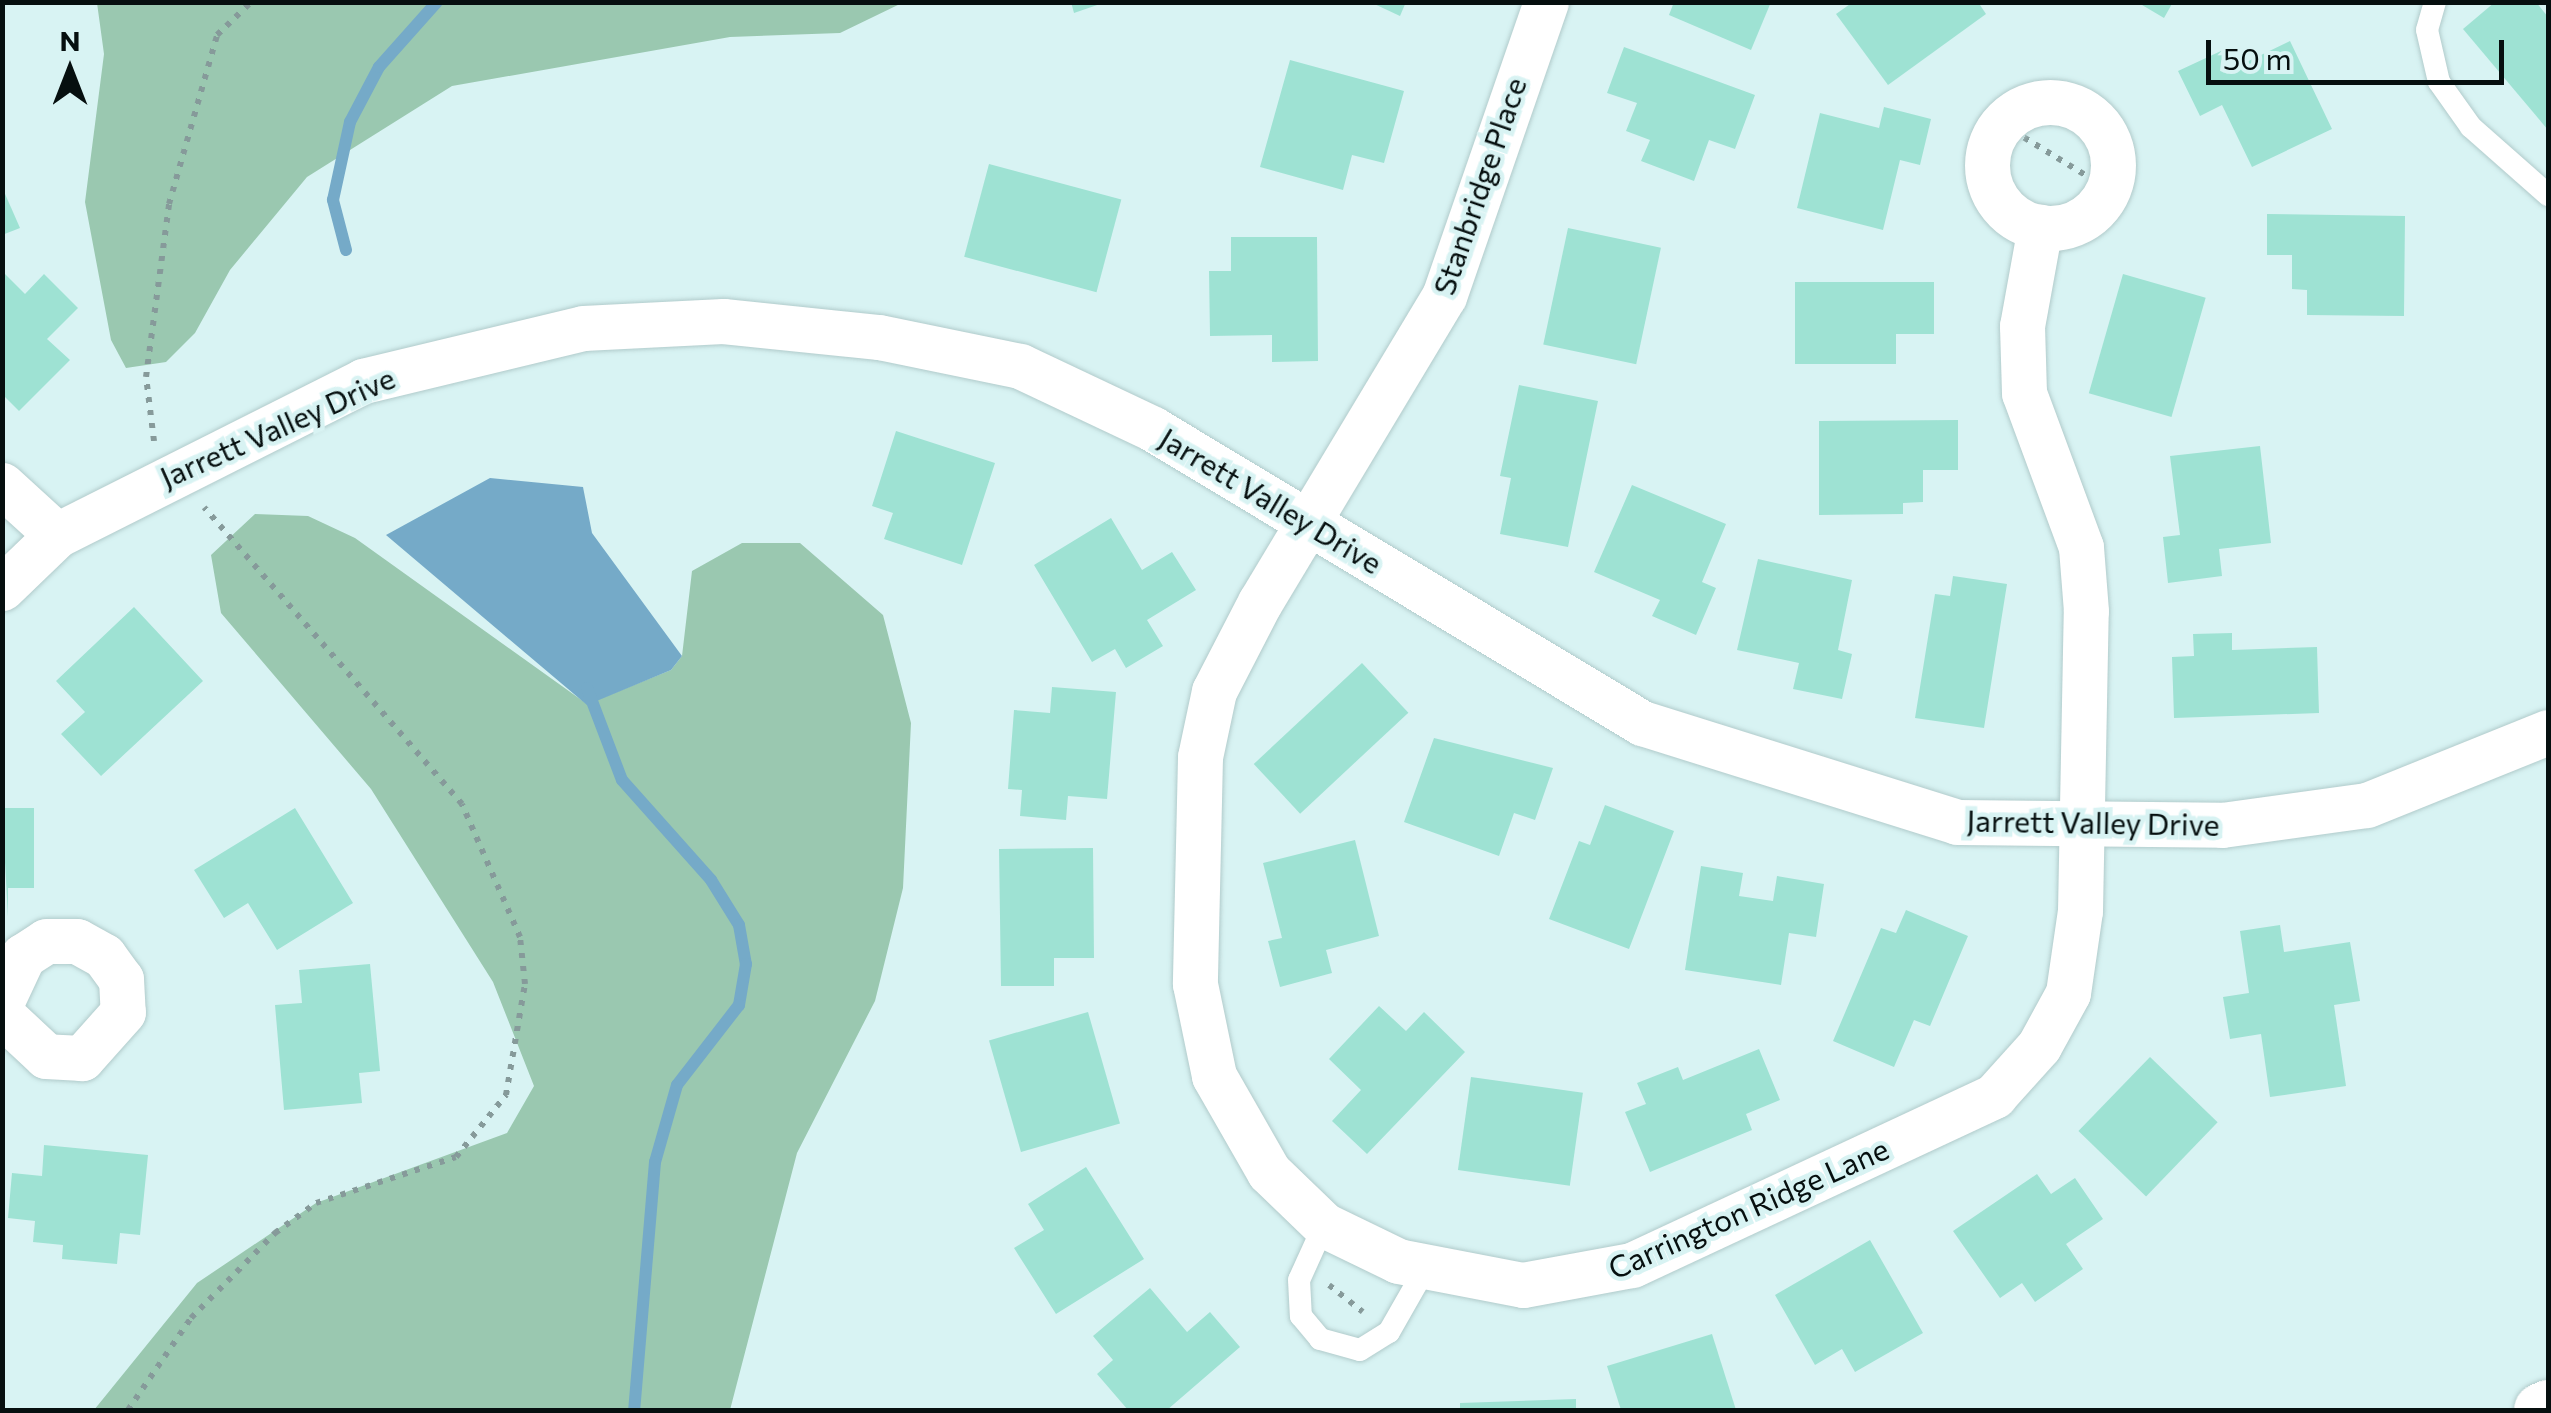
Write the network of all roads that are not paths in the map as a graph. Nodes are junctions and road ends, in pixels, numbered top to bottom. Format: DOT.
graph roads {
  1 [pos="1546,2"];
  2 [pos="2434,2"];
  3 [pos="2548,195"];
  4 [pos="2040,227"];
  5 [pos="2,485"];
  6 [pos="1308,518"];
  7 [pos="57,536"];
  8 [pos="2,588"];
  9 [pos="2548,732"];
  10 [pos="2082,828"];
  11 [pos="2,1001"];
  12 [pos="2,1015"];
  13 [pos="1324,1225"];
  14 [pos="1425,1269"];
  15 [pos="2548,1407"];
  16 [pos="2542,1410"];
  1 -- 6 [label="street, Stanbridge Place"];
  2 -- 3 [label="lane"];
  4 -- 4 [label="street"];
  4 -- 10 [label="street, Carrington Ridge Lane"];
  5 -- 7 [label="street"];
  6 -- 7 [label="street, Jarrett Valley Drive"];
  6 -- 10 [label="street, Jarrett Valley Drive"];
  6 -- 13 [label="street, Carrington Ridge Lane"];
  7 -- 8 [label="street, Jarrett Valley Drive"];
  9 -- 10 [label="street, Jarrett Valley Drive"];
  10 -- 14 [label="street, Carrington Ridge Lane"];
  11 -- 12 [label="street"];
  13 -- 14 [label="street, Carrington Ridge Lane"];
  13 -- 14 [label="lane"];
  15 -- 16 [label="highway"];
}
